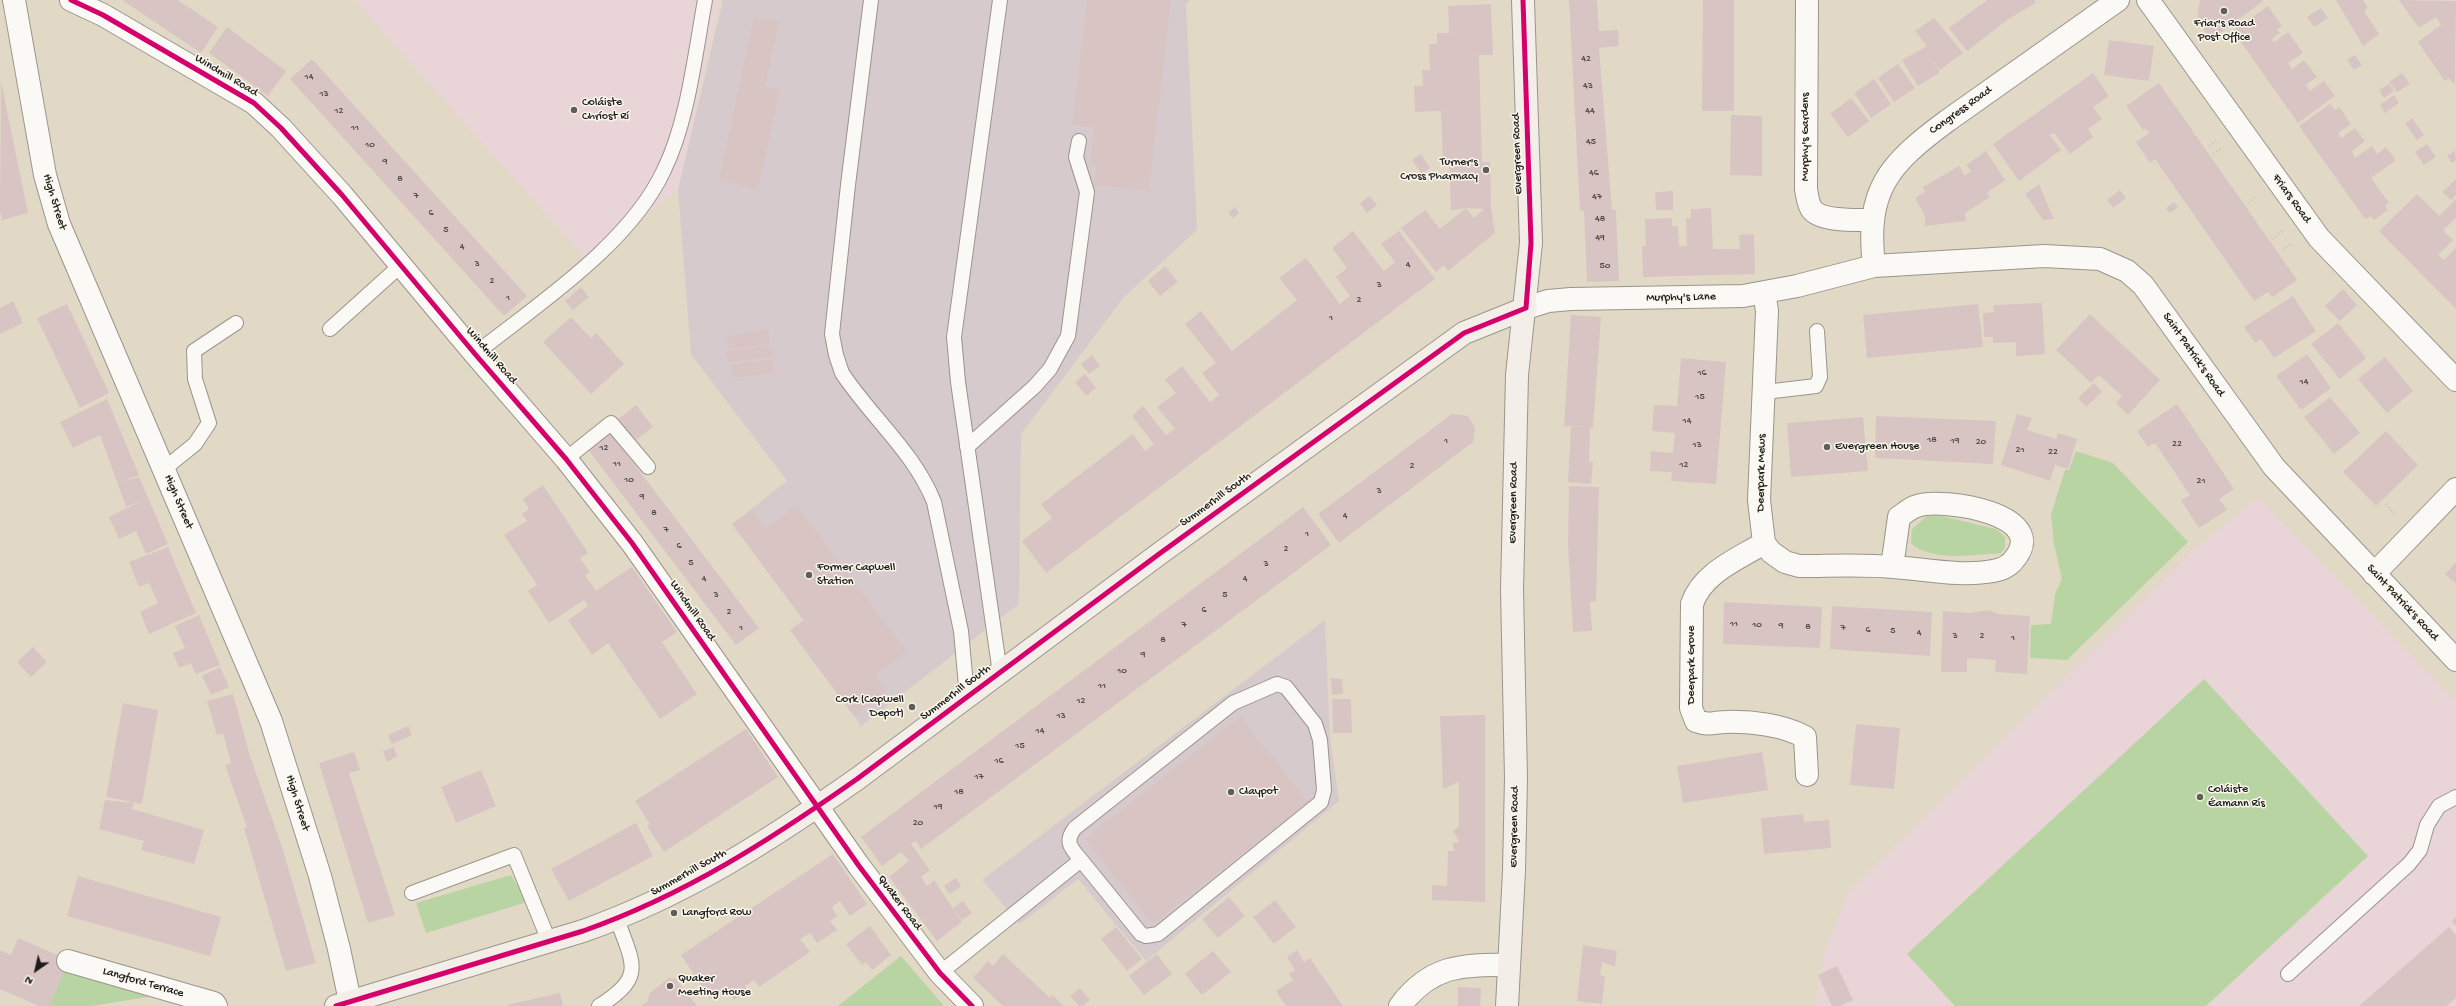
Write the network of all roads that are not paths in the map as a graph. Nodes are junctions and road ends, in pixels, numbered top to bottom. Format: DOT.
graph roads {
  1 [pos="14,0"];
  2 [pos="71,0"];
  3 [pos="705,0"];
  4 [pos="871,0"];
  5 [pos="1000,0"];
  6 [pos="1523,0"];
  7 [pos="1807,0"];
  8 [pos="2118,0"];
  9 [pos="2148,0"];
  10 [pos="1079,141"];
  11 [pos="1872,220"];
  12 [pos="402,265"];
  13 [pos="1874,266"];
  14 [pos="1836,276"];
  15 [pos="1764,292"];
  16 [pos="1526,308"];
  17 [pos="236,323"];
  18 [pos="330,329"];
  19 [pos="1817,331"];
  20 [pos="475,354"];
  21 [pos="2456,380"];
  22 [pos="1765,392"];
  23 [pos="967,447"];
  24 [pos="566,459"];
  25 [pos="648,467"];
  26 [pos="164,469"];
  27 [pos="2456,489"];
  28 [pos="1764,543"];
  29 [pos="1892,567"];
  30 [pos="2374,574"];
  31 [pos="2456,660"];
  32 [pos="1000,673"];
  33 [pos="967,697"];
  34 [pos="1807,774"];
  35 [pos="2456,797"];
  36 [pos="818,806"];
  37 [pos="1081,860"];
  38 [pos="412,893"];
  39 [pos="617,919"];
  40 [pos="549,941"];
  41 [pos="68,961"];
  42 [pos="1508,965"];
  43 [pos="940,973"];
  44 [pos="2288,974"];
  45 [pos="346,1005"];
  46 [pos="216,1006"];
  47 [pos="599,1006"];
  48 [pos="972,1006"];
  49 [pos="1400,1006"];
  50 [pos="1507,1006"];
  1 -- 26 [label="street, High Street"];
  2 -- 12 [label="street, Windmill Road"];
  3 -- 20 [label="lane"];
  4 -- 33 [label="lane"];
  5 -- 23 [label="lane"];
  6 -- 16 [label="street, Evergreen Road"];
  7 -- 11 [label="street, Murphy's Gardens"];
  8 -- 11 [label="street, Congress Road"];
  9 -- 21 [label="street, Friars Road"];
  10 -- 23 [label="lane"];
  11 -- 13 [label="street, Congress Road"];
  12 -- 18 [label="lane"];
  12 -- 20 [label="street, Windmill Road"];
  13 -- 14 [label="street, Saint Patrick's Road"];
  13 -- 30 [label="street, Saint Patrick's Road"];
  14 -- 15 [label="street, Murphy's Lane"];
  15 -- 16 [label="street, Murphy's Lane"];
  15 -- 22 [label="street, Deerpark Mews"];
  16 -- 32 [label="street, Summerhill South"];
  16 -- 42 [label="street, Evergreen Road"];
  17 -- 26 [label="lane"];
  19 -- 22 [label="lane"];
  20 -- 24 [label="street, Windmill Road"];
  22 -- 28 [label="street, Deerpark Mews"];
  23 -- 32 [label="lane"];
  24 -- 25 [label="lane"];
  24 -- 36 [label="street, Windmill Road"];
  26 -- 45 [label="street, High Street"];
  27 -- 30 [label="street"];
  28 -- 29 [label="street"];
  28 -- 34 [label="street, Deerpark Grove"];
  29 -- 29 [label="street"];
  30 -- 31 [label="street, Saint Patrick's Road"];
  32 -- 33 [label="street, Summerhill South"];
  33 -- 36 [label="street, Summerhill South"];
  35 -- 44 [label="lane"];
  36 -- 39 [label="street, Summerhill South"];
  36 -- 43 [label="street, Quaker Road"];
  37 -- 37 [label="lane"];
  37 -- 43 [label="lane"];
  38 -- 40 [label="lane"];
  39 -- 40 [label="street, Summerhill South"];
  39 -- 47 [label="lane"];
  40 -- 45 [label="street, Summerhill South"];
  41 -- 46 [label="street, Langford Terrace"];
  42 -- 49 [label="street"];
  42 -- 50 [label="street, Evergreen Road"];
  43 -- 48 [label="street, Quaker Road"];
}
